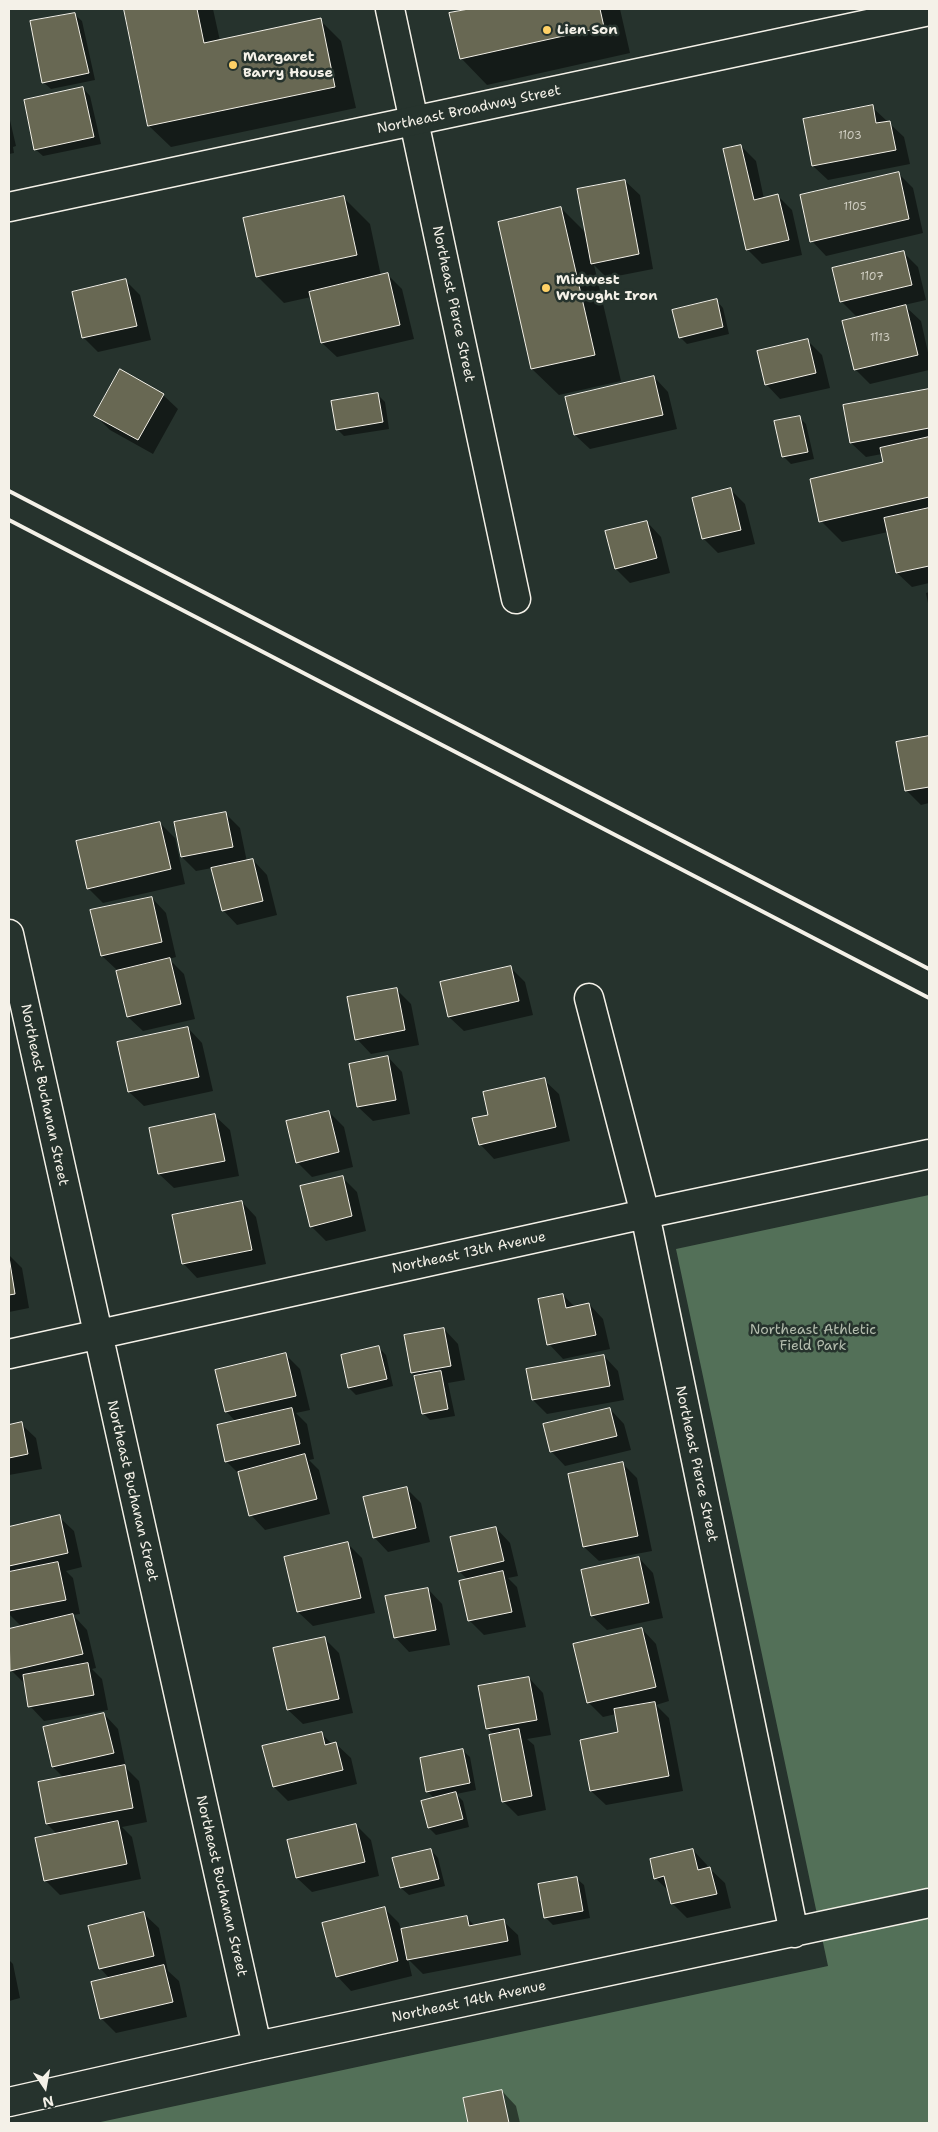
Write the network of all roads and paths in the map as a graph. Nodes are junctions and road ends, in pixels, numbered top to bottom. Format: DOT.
graph roads {
  1 [pos="390,9"];
  2 [pos="929,11"];
  3 [pos="415,121"];
  4 [pos="9,207"];
  5 [pos="516,599"];
  6 [pos="9,934"];
  7 [pos="589,998"];
  8 [pos="929,1154"];
  9 [pos="645,1214"];
  10 [pos="97,1336"];
  11 [pos="9,1354"];
  12 [pos="929,1904"];
  13 [pos="794,1933"];
  14 [pos="257,2046"];
  15 [pos="9,2102"];
  1 -- 3 [label="street, Northeast Pierce Street"];
  2 -- 3 [label="street, Northeast Broadway Street"];
  3 -- 4 [label="street, Northeast Broadway Street"];
  3 -- 5 [label="street, Northeast Pierce Street"];
  6 -- 10 [label="street, Northeast Buchanan Street"];
  7 -- 9 [label="street, Northeast Pierce Street"];
  8 -- 9 [label="street, Northeast 13th Avenue"];
  9 -- 10 [label="street, Northeast 13th Avenue"];
  9 -- 13 [label="street, Northeast Pierce Street"];
  10 -- 11 [label="street, Northeast 13th Avenue"];
  10 -- 14 [label="street, Northeast Buchanan Street"];
  12 -- 13 [label="street, Northeast 14th Avenue"];
  13 -- 14 [label="street, Northeast 14th Avenue"];
  14 -- 15 [label="street, Northeast 14th Avenue"];
}
